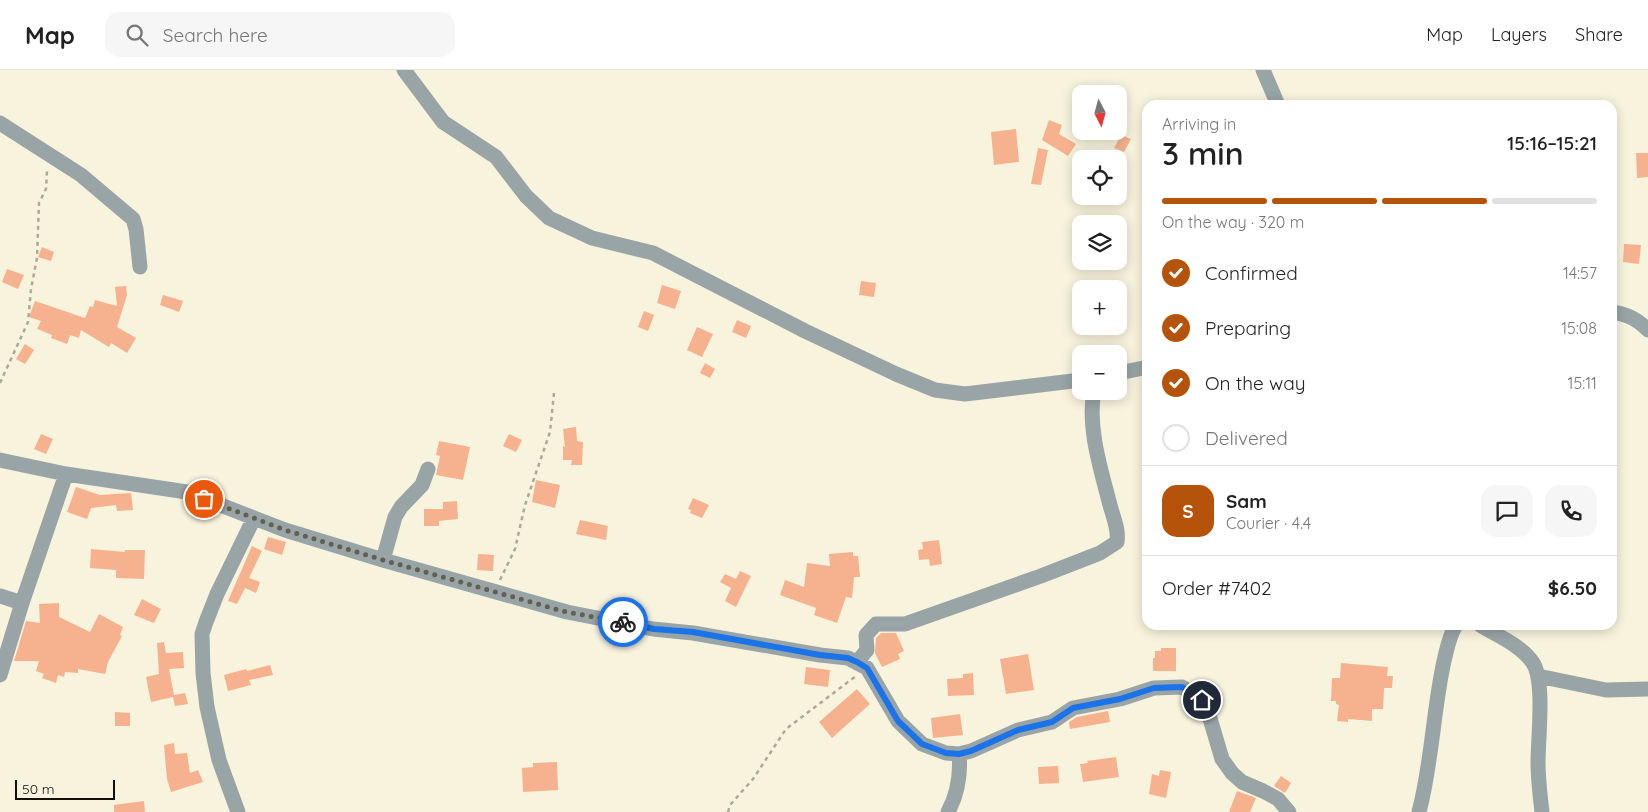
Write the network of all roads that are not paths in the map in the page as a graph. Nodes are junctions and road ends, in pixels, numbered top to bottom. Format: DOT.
graph roads {
  1 [pos="404,70"];
  2 [pos="1263,70"];
  3 [pos="1276,100"];
  4 [pos="0,123"];
  5 [pos="140,267"];
  6 [pos="1617,313"];
  7 [pos="1648,330"];
  8 [pos="1142,368"];
  9 [pos="1127,371"];
  10 [pos="1072,381"];
  11 [pos="1092,400"];
  12 [pos="0,460"];
  13 [pos="428,470"];
  14 [pos="66,474"];
  15 [pos="254,518"];
  16 [pos="383,560"];
  17 [pos="0,596"];
  18 [pos="22,603"];
  19 [pos="1454,630"];
  20 [pos="1489,630"];
  21 [pos="862,665"];
  22 [pos="0,675"];
  23 [pos="1538,676"];
  24 [pos="1648,689"];
  25 [pos="959,754"];
  26 [pos="238,812"];
  27 [pos="948,812"];
  28 [pos="1289,812"];
  29 [pos="1419,812"];
  30 [pos="1542,812"];
  1 -- 10 [label="street"];
  2 -- 3 [label="street"];
  4 -- 5 [label="street"];
  6 -- 7 [label="street"];
  8 -- 9 [label="street"];
  11 -- 21 [label="street"];
  12 -- 14 [label="street"];
  13 -- 16 [label="street"];
  14 -- 15 [label="street"];
  14 -- 18 [label="street"];
  15 -- 16 [label="street"];
  15 -- 26 [label="street"];
  16 -- 21 [label="street"];
  17 -- 18 [label="street"];
  18 -- 22 [label="street"];
  19 -- 29 [label="street"];
  20 -- 23 [label="street"];
  21 -- 25 [label="street"];
  23 -- 24 [label="street"];
  23 -- 30 [label="street"];
  25 -- 27 [label="street"];
  25 -- 28 [label="street"];
}
